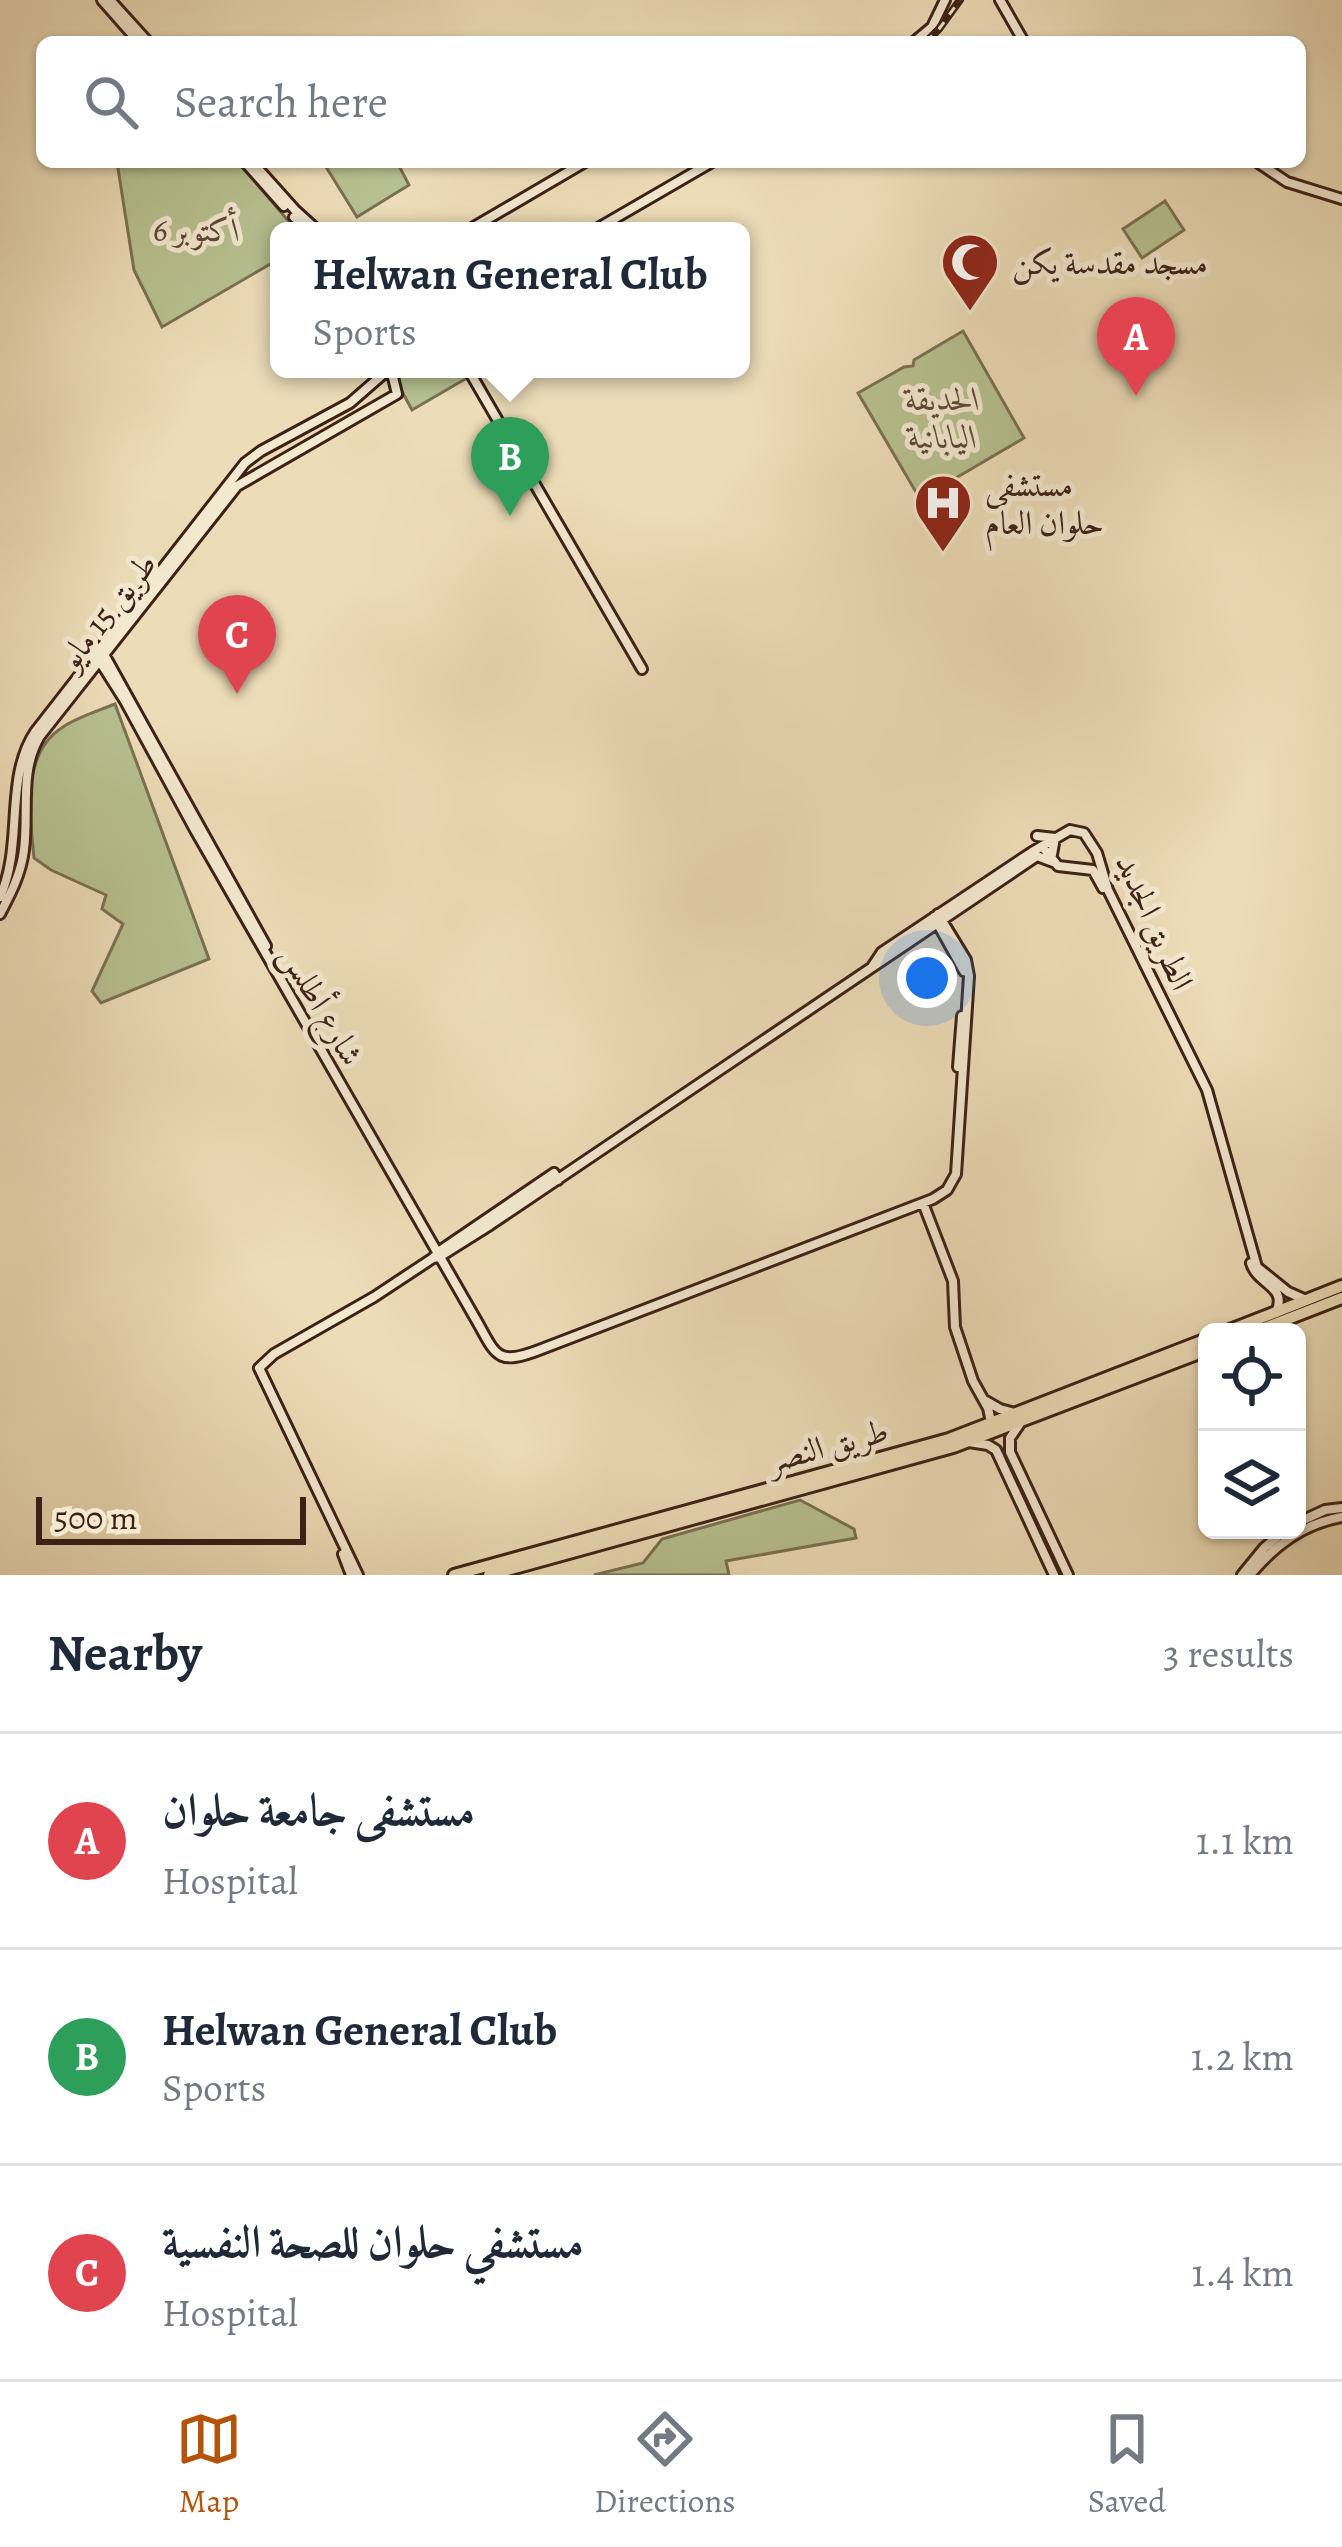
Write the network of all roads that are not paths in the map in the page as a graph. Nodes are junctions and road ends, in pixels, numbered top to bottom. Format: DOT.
graph roads {
  1 [pos="106,0"];
  2 [pos="945,0"];
  3 [pos="998,0"];
  4 [pos="139,36"];
  5 [pos="921,36"];
  6 [pos="1019,36"];
  7 [pos="254,168"];
  8 [pos="255,168"];
  9 [pos="575,168"];
  10 [pos="702,168"];
  11 [pos="1266,168"];
  12 [pos="1342,199"];
  13 [pos="301,222"];
  14 [pos="308,222"];
  15 [pos="482,222"];
  16 [pos="609,222"];
  17 [pos="379,378"];
  18 [pos="393,378"];
  19 [pos="473,378"];
  20 [pos="236,481"];
  21 [pos="100,654"];
  22 [pos="642,669"];
  23 [pos="24,768"];
  24 [pos="1055,838"];
  25 [pos="1040,841"];
  26 [pos="1092,843"];
  27 [pos="1052,861"];
  28 [pos="1084,867"];
  29 [pos="0,897"];
  30 [pos="0,914"];
  31 [pos="938,918"];
  32 [pos="953,1174"];
  33 [pos="922,1203"];
  34 [pos="439,1255"];
  35 [pos="1342,1286"];
  36 [pos="1342,1298"];
  37 [pos="1308,1300"];
  38 [pos="1275,1313"];
  39 [pos="1249,1323"];
  40 [pos="1277,1323"];
  41 [pos="1198,1343"];
  42 [pos="1198,1353"];
  43 [pos="522,1354"];
  44 [pos="1148,1367"];
  45 [pos="980,1396"];
  46 [pos="1020,1416"];
  47 [pos="991,1422"];
  48 [pos="967,1442"];
  49 [pos="1010,1465"];
  50 [pos="793,1487"];
  51 [pos="1341,1512"];
  52 [pos="1306,1519"];
  53 [pos="1275,1539"];
  54 [pos="587,1543"];
  55 [pos="354,1575"];
  56 [pos="451,1575"];
  57 [pos="490,1575"];
  58 [pos="1054,1575"];
  59 [pos="1068,1575"];
  60 [pos="1246,1575"];
  1 -- 4 [label="street"];
  2 -- 5 [label="street"];
  3 -- 6 [label="street"];
  7 -- 13 [label="street"];
  8 -- 14 [label="street"];
  9 -- 15 [label="street"];
  10 -- 16 [label="street"];
  11 -- 12 [label="street"];
  17 -- 20 [label="street"];
  18 -- 20 [label="street"];
  19 -- 22 [label="street"];
  20 -- 21 [label="street, طريق 15 مايو"];
  21 -- 23 [label="street, طريق 15 مايو"];
  21 -- 34 [label="street, شارع أطلس"];
  23 -- 29 [label="street, طريق 15 مايو"];
  23 -- 30 [label="street, طريق 15 مايو"];
  24 -- 25 [label="street"];
  24 -- 26 [label="street, الطريق الجديد"];
  24 -- 27 [label="street"];
  25 -- 27 [label="street"];
  25 -- 31 [label="street"];
  26 -- 28 [label="street"];
  26 -- 37 [label="street, الطريق الجديد"];
  27 -- 28 [label="street, الطريق الجديد"];
  27 -- 31 [label="street"];
  28 -- 38 [label="street, الطريق الجديد"];
  31 -- 32 [label="street"];
  31 -- 34 [label="street"];
  32 -- 33 [label="street"];
  32 -- 43 [label="street"];
  33 -- 43 [label="street"];
  33 -- 45 [label="street"];
  34 -- 43 [label="street, شارع أطلس"];
  34 -- 55 [label="street"];
  35 -- 37 [label="highway"];
  36 -- 40 [label="highway"];
  37 -- 38 [label="highway"];
  38 -- 39 [label="highway"];
  41 -- 44 [label="highway, طريق النصر"];
  42 -- 44 [label="highway, طريق النصر"];
  44 -- 46 [label="highway, طريق النصر"];
  45 -- 46 [label="street"];
  45 -- 47 [label="street"];
  46 -- 47 [label="highway, طريق النصر"];
  46 -- 48 [label="highway, طريق النصر"];
  46 -- 49 [label="street"];
  47 -- 50 [label="highway, طريق النصر"];
  48 -- 49 [label="street"];
  48 -- 50 [label="highway, طريق النصر"];
  49 -- 58 [label="street"];
  49 -- 59 [label="street"];
  50 -- 54 [label="highway, طريق النصر"];
  51 -- 52 [label="street"];
  51 -- 60 [label="street"];
  53 -- 60 [label="street"];
  54 -- 56 [label="highway, طريق النصر"];
  54 -- 57 [label="highway, طريق النصر"];
}
